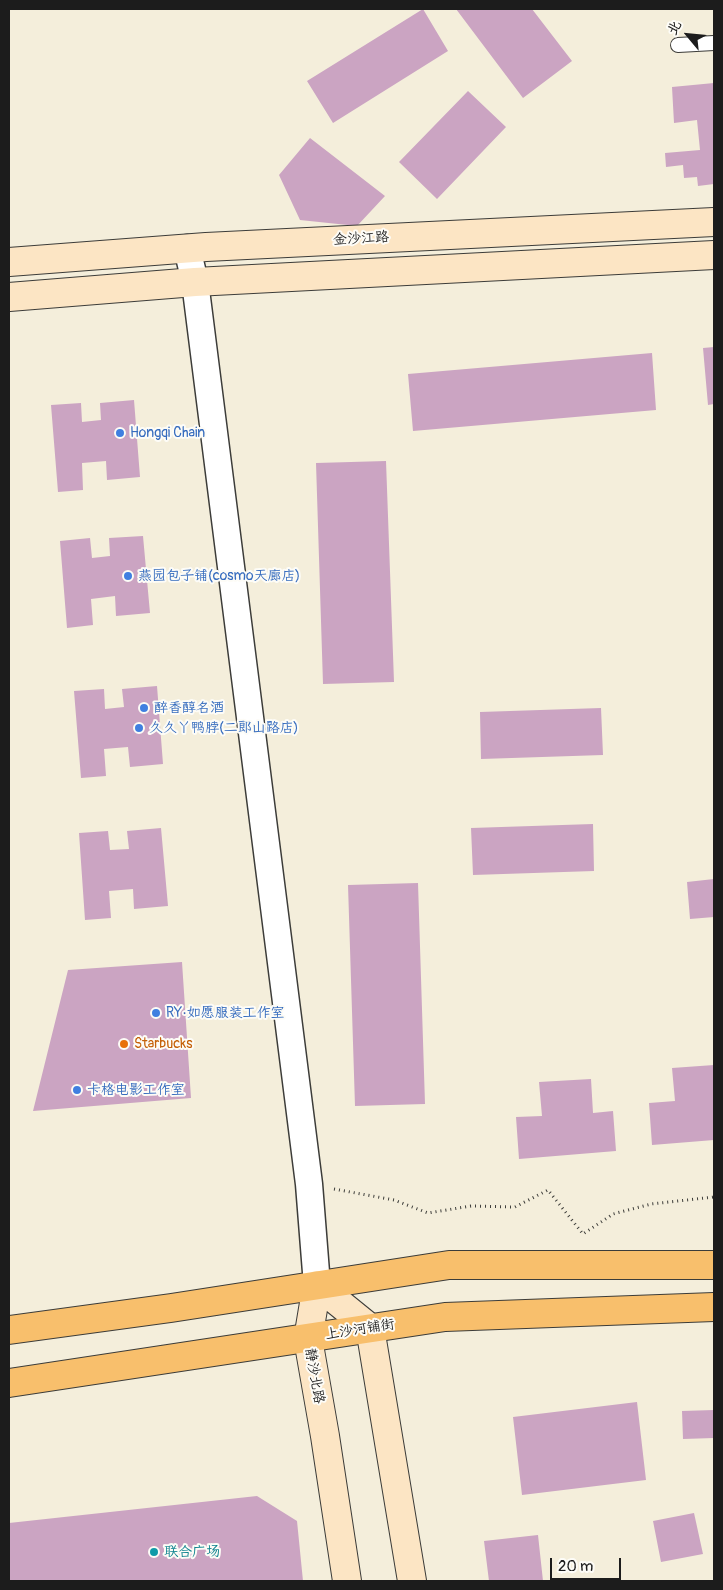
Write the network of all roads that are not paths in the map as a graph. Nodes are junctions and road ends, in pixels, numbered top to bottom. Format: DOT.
graph roads {
  1 [pos="714,43"];
  2 [pos="678,45"];
  3 [pos="714,222"];
  4 [pos="187,248"];
  5 [pos="714,255"];
  6 [pos="9,262"];
  7 [pos="195,282"];
  8 [pos="9,297"];
  9 [pos="714,1265"];
  10 [pos="317,1285"];
  11 [pos="714,1307"];
  12 [pos="370,1328"];
  13 [pos="9,1330"];
  14 [pos="308,1339"];
  15 [pos="9,1383"];
  16 [pos="347,1581"];
  17 [pos="412,1581"];
  1 -- 2 [label="lane"];
  3 -- 4 [label="street, 金沙江路"];
  4 -- 6 [label="street, 金沙江路"];
  4 -- 7 [label="street"];
  5 -- 7 [label="street"];
  7 -- 8 [label="street"];
  7 -- 10 [label="street"];
  9 -- 10 [label="main road"];
  10 -- 12 [label="street"];
  10 -- 13 [label="main road"];
  10 -- 14 [label="street, 静沙北路"];
  11 -- 12 [label="main road, 上沙河铺街"];
  12 -- 14 [label="main road, 上沙河铺街"];
  12 -- 17 [label="street"];
  14 -- 15 [label="main road, 上沙河铺街"];
  14 -- 16 [label="street, 静沙北路"];
}
